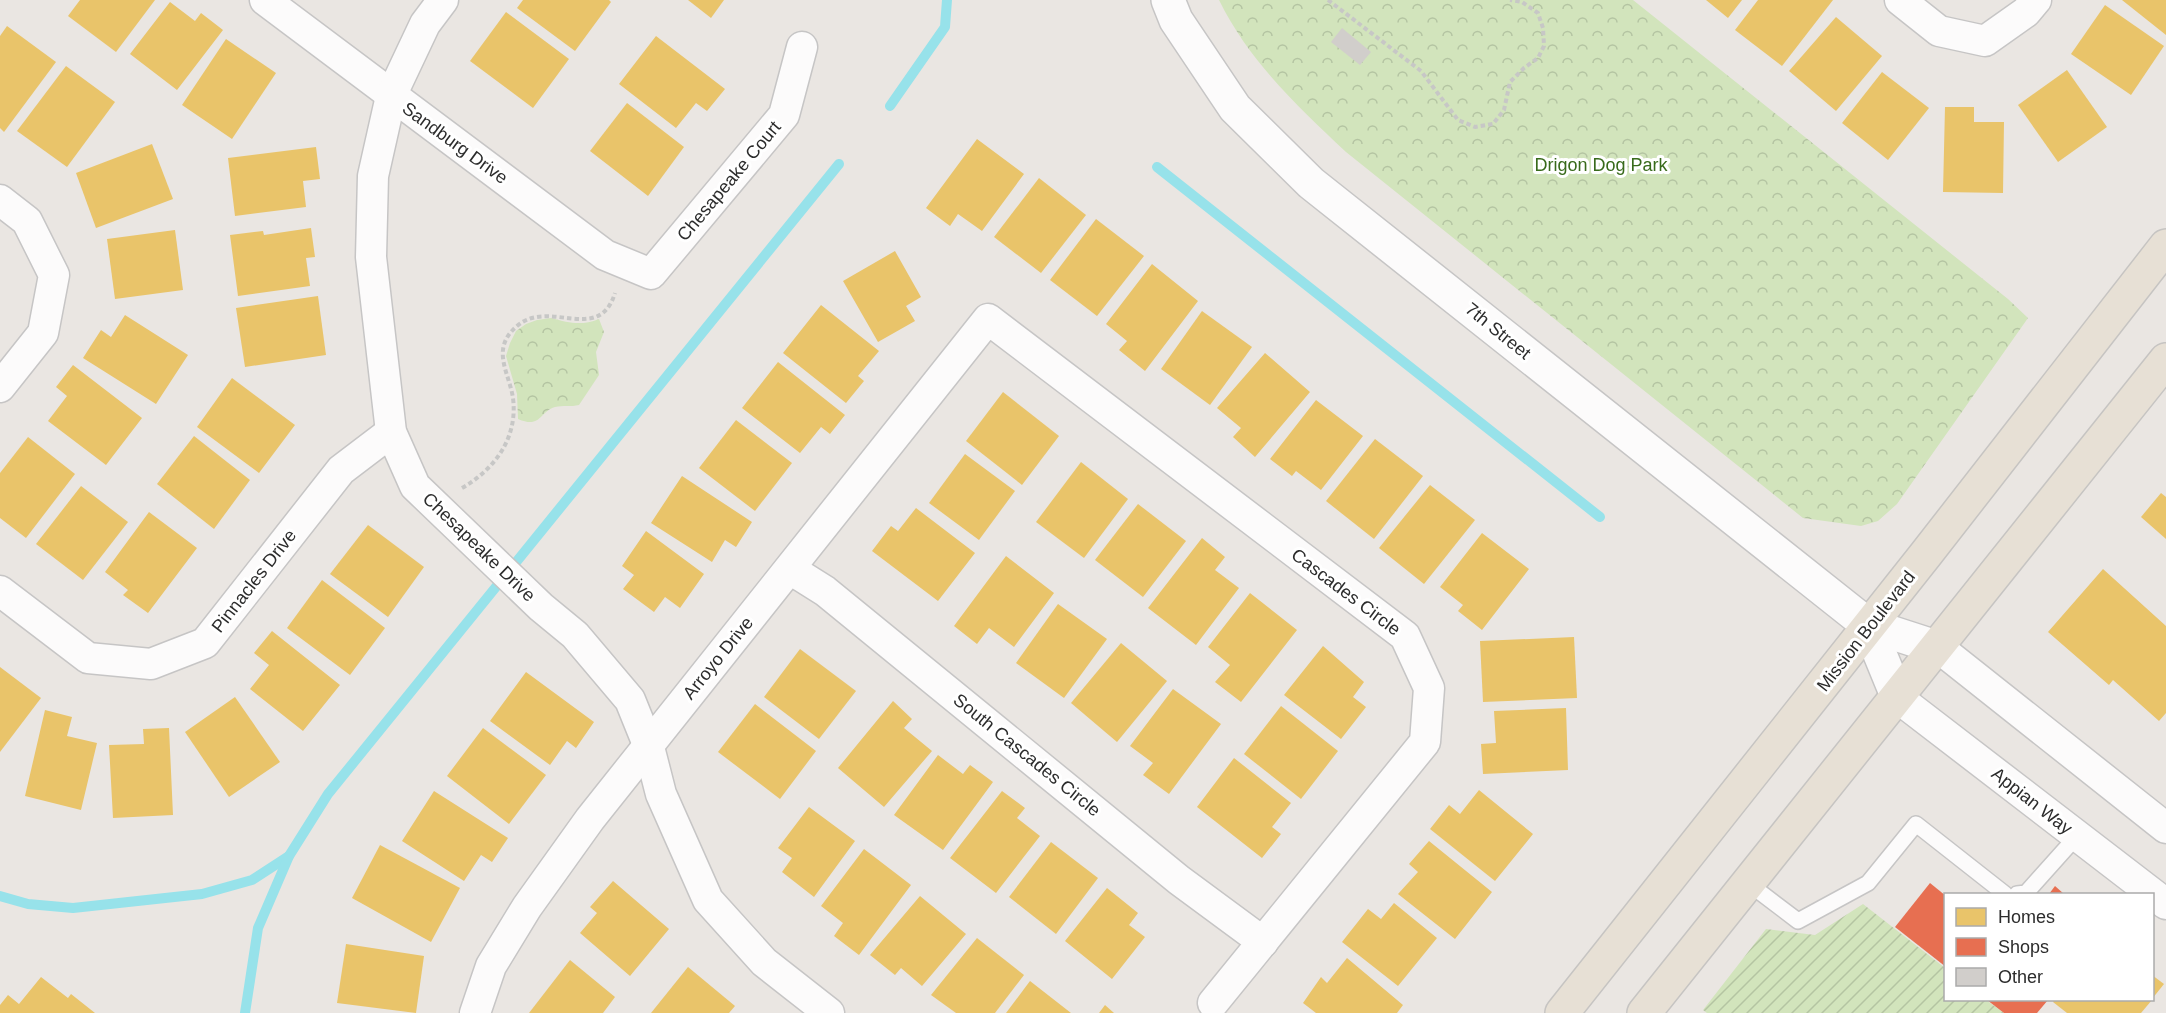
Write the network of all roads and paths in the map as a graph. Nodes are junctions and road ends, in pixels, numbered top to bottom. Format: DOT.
graph roads {
  1 [pos="265,0"];
  2 [pos="443,0"];
  3 [pos="1167,0"];
  4 [pos="1328,0"];
  5 [pos="1510,0"];
  6 [pos="1900,0"];
  7 [pos="2036,0"];
  8 [pos="802,46"];
  9 [pos="391,96"];
  10 [pos="0,200"];
  11 [pos="2166,246"];
  12 [pos="638,269"];
  13 [pos="988,319"];
  14 [pos="2166,360"];
  15 [pos="0,387"];
  16 [pos="391,432"];
  17 [pos="434,505"];
  18 [pos="790,569"];
  19 [pos="0,591"];
  20 [pos="1868,625"];
  21 [pos="1939,648"];
  22 [pos="1898,698"];
  23 [pos="650,747"];
  24 [pos="2166,828"];
  25 [pos="2077,836"];
  26 [pos="1749,883"];
  27 [pos="2004,893"];
  28 [pos="2026,893"];
  29 [pos="2152,893"];
  30 [pos="2154,895"];
  31 [pos="2166,904"];
  32 [pos="1263,942"];
  33 [pos="1213,1003"];
  34 [pos="475,1013"];
  35 [pos="829,1013"];
  36 [pos="1562,1013"];
  37 [pos="1644,1013"];
  1 -- 9 [label="street, Sandburg Drive"];
  2 -- 9 [label="street, Chesapeake Drive"];
  3 -- 20 [label="street, 7th Street"];
  4 -- 5 [label="path"];
  6 -- 7 [label="street"];
  8 -- 12 [label="street, Chesapeake Court"];
  9 -- 12 [label="street, Sandburg Drive"];
  9 -- 16 [label="street, Chesapeake Drive"];
  10 -- 15 [label="street"];
  11 -- 20 [label="main road, Mission Boulevard"];
  12 -- 17 [label="path"];
  13 -- 18 [label="street, Arroyo Drive"];
  13 -- 32 [label="street, Cascades Circle"];
  14 -- 21 [label="main road"];
  16 -- 17 [label="street, Chesapeake Drive"];
  16 -- 19 [label="street, Pinnacles Drive"];
  17 -- 23 [label="street, Chesapeake Drive"];
  18 -- 23 [label="street, Arroyo Drive"];
  18 -- 32 [label="street, South Cascades Circle"];
  20 -- 21 [label="street, 7th Street"];
  20 -- 22 [label="street, 7th Street"];
  20 -- 36 [label="main road, Mission Boulevard"];
  21 -- 22 [label="main road"];
  21 -- 24 [label="street"];
  22 -- 25 [label="street, Appian Way"];
  22 -- 26 [label="main road"];
  23 -- 34 [label="street, Arroyo Drive"];
  23 -- 35 [label="street, Chesapeake Drive"];
  25 -- 28 [label="lane"];
  25 -- 29 [label="street, Appian Way"];
  26 -- 27 [label="lane"];
  26 -- 37 [label="main road"];
  30 -- 31 [label="street, Appian Way"];
  32 -- 33 [label="street, Cascades Circle"];
}
